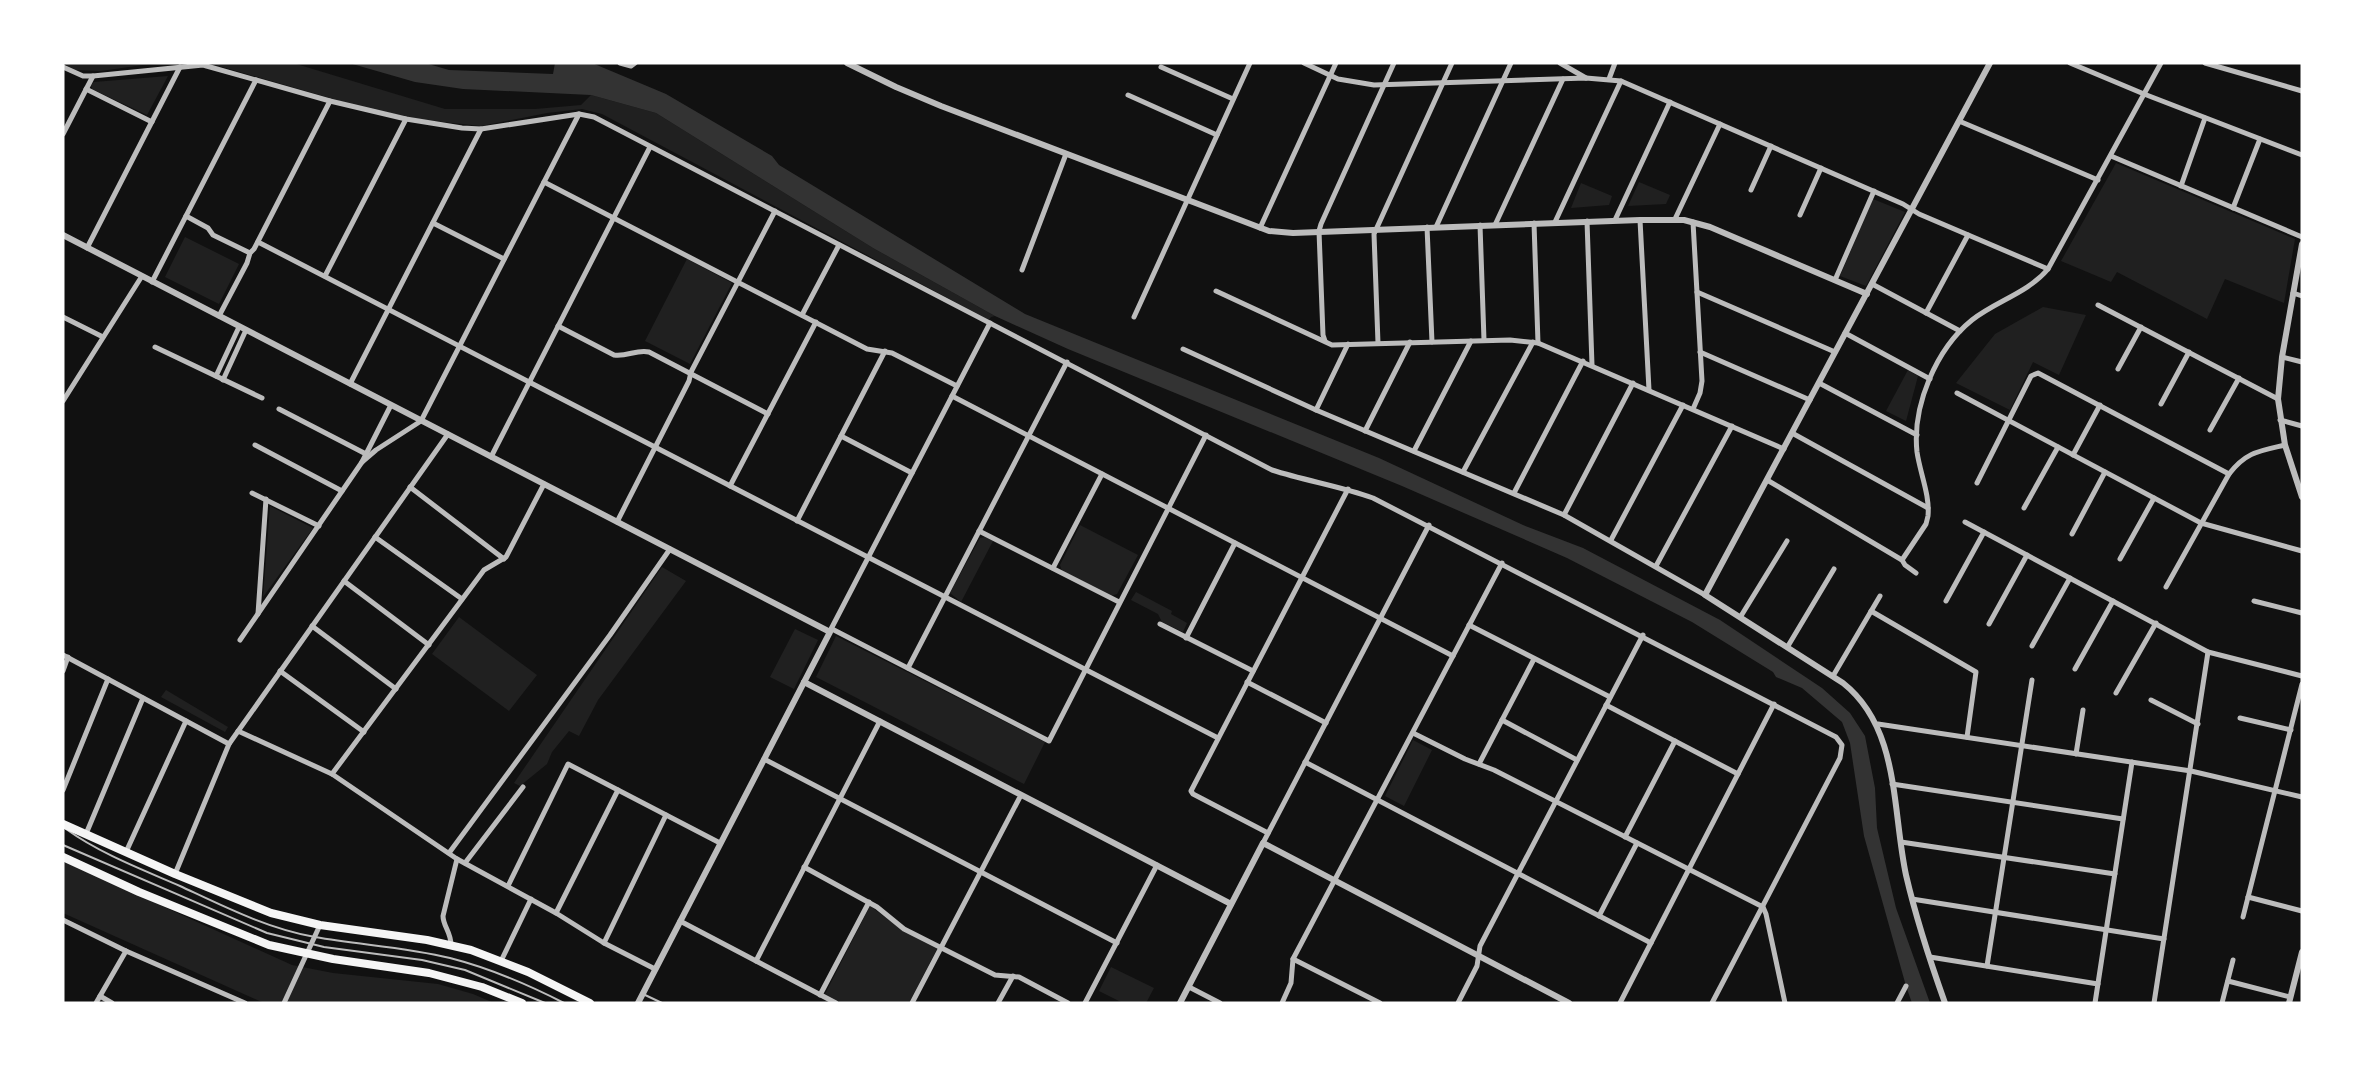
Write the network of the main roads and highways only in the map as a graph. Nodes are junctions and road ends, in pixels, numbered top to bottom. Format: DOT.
graph roads {
  1 [pos="63,825"];
  2 [pos="63,857"];
  3 [pos="522,1003"];
  4 [pos="590,1003"];
  1 -- 4 [label="main road"];
  2 -- 3 [label="main road"];
}
